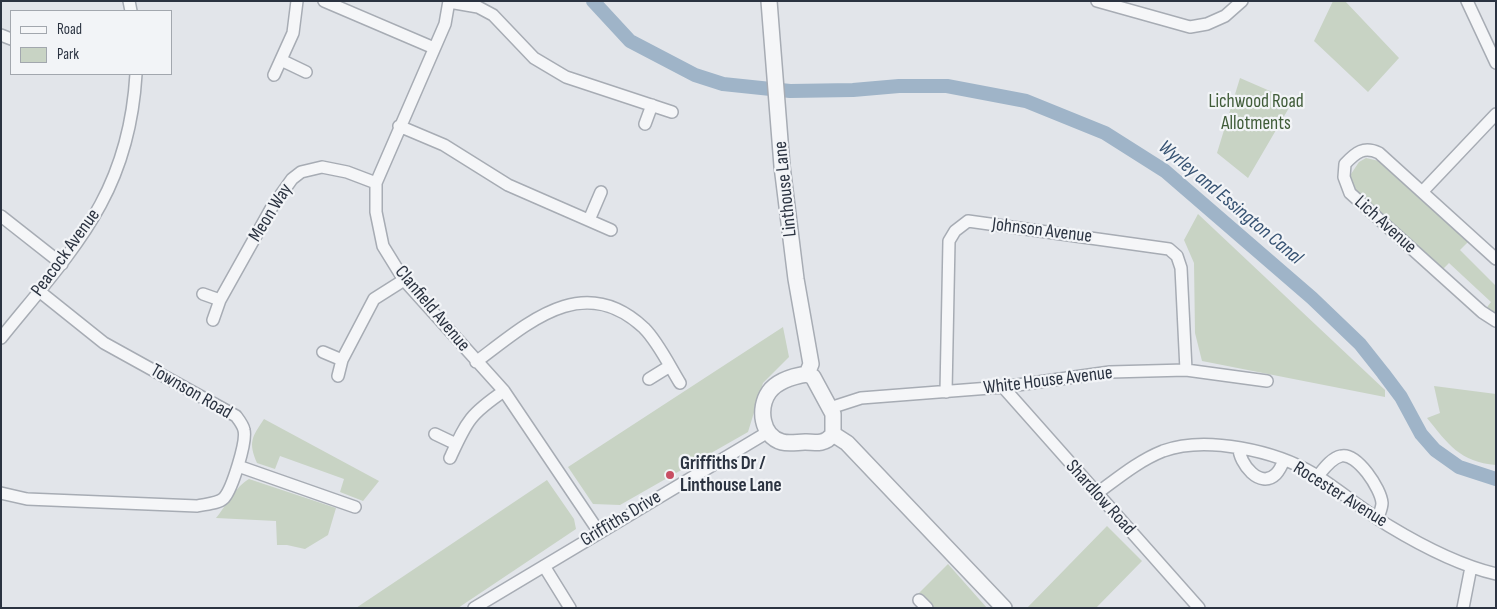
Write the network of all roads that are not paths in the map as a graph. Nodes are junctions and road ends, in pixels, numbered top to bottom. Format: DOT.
graph roads {
  1 [pos="297,1"];
  2 [pos="324,1"];
  3 [pos="769,1"];
  4 [pos="1097,1"];
  5 [pos="1242,1"];
  6 [pos="1467,1"];
  7 [pos="449,2"];
  8 [pos="434,48"];
  9 [pos="280,60"];
  10 [pos="1496,63"];
  11 [pos="306,72"];
  12 [pos="136,75"];
  13 [pos="274,75"];
  14 [pos="652,105"];
  15 [pos="672,112"];
  16 [pos="1496,114"];
  17 [pos="645,124"];
  18 [pos="399,126"];
  19 [pos="376,183"];
  20 [pos="1423,191"];
  21 [pos="601,192"];
  22 [pos="1,216"];
  23 [pos="589,220"];
  24 [pos="611,230"];
  25 [pos="1496,259"];
  26 [pos="62,264"];
  27 [pos="404,280"];
  28 [pos="39,291"];
  29 [pos="203,294"];
  30 [pos="220,300"];
  31 [pos="213,320"];
  32 [pos="1496,321"];
  33 [pos="1,338"];
  34 [pos="323,352"];
  35 [pos="342,360"];
  36 [pos="476,362"];
  37 [pos="670,366"];
  38 [pos="1186,370"];
  39 [pos="807,374"];
  40 [pos="338,376"];
  41 [pos="649,378"];
  42 [pos="1267,381"];
  43 [pos="680,383"];
  44 [pos="1003,387"];
  45 [pos="504,391"];
  46 [pos="946,392"];
  47 [pos="830,408"];
  48 [pos="768,432"];
  49 [pos="435,434"];
  50 [pos="833,434"];
  51 [pos="456,444"];
  52 [pos="1239,448"];
  53 [pos="450,458"];
  54 [pos="1284,460"];
  55 [pos="238,466"];
  56 [pos="1317,477"];
  57 [pos="1,493"];
  58 [pos="1096,494"];
  59 [pos="355,507"];
  60 [pos="1378,518"];
  61 [pos="599,532"];
  62 [pos="544,566"];
  63 [pos="1470,567"];
  64 [pos="1496,574"];
  65 [pos="474,608"];
  66 [pos="570,608"];
  67 [pos="1004,608"];
  68 [pos="1199,608"];
  69 [pos="1463,608"];
  1 -- 9 [label="street"];
  2 -- 8 [label="street"];
  3 -- 39 [label="street, Linthouse Lane"];
  4 -- 5 [label="street"];
  6 -- 10 [label="street"];
  7 -- 8 [label="street, Clanfield Avenue"];
  7 -- 14 [label="street"];
  8 -- 18 [label="street, Clanfield Avenue"];
  9 -- 11 [label="street"];
  9 -- 13 [label="street"];
  12 -- 26 [label="street, Peacock Avenue"];
  14 -- 15 [label="street"];
  14 -- 17 [label="street"];
  16 -- 20 [label="street"];
  18 -- 19 [label="street, Clanfield Avenue"];
  18 -- 23 [label="street"];
  19 -- 27 [label="street, Clanfield Avenue"];
  19 -- 30 [label="street, Meon Way"];
  20 -- 25 [label="street, Lich Avenue"];
  20 -- 32 [label="street, Lich Avenue"];
  21 -- 23 [label="street"];
  22 -- 26 [label="street"];
  23 -- 24 [label="street"];
  26 -- 28 [label="street, Peacock Avenue"];
  27 -- 35 [label="street"];
  27 -- 36 [label="street, Clanfield Avenue"];
  28 -- 33 [label="street, Peacock Avenue"];
  28 -- 55 [label="street, Townson Road"];
  29 -- 30 [label="street"];
  30 -- 31 [label="street, Meon Way"];
  34 -- 35 [label="street"];
  35 -- 40 [label="street"];
  36 -- 37 [label="street"];
  36 -- 45 [label="street, Clanfield Avenue"];
  37 -- 41 [label="street"];
  37 -- 43 [label="street"];
  38 -- 42 [label="street, White House Avenue"];
  38 -- 44 [label="street, White House Avenue"];
  38 -- 46 [label="street, Johnson Avenue"];
  39 -- 47 [label="street"];
  39 -- 48 [label="street"];
  44 -- 46 [label="street, White House Avenue"];
  44 -- 58 [label="street, Shardlow Road"];
  45 -- 51 [label="street"];
  45 -- 61 [label="street, Clanfield Avenue"];
  46 -- 47 [label="street, White House Avenue"];
  47 -- 50 [label="street"];
  48 -- 50 [label="street"];
  48 -- 61 [label="street, Griffiths Drive"];
  49 -- 51 [label="street"];
  50 -- 67 [label="street"];
  51 -- 53 [label="street"];
  52 -- 54 [label="street, Rocester Avenue"];
  52 -- 54 [label="street"];
  52 -- 58 [label="street, Rocester Avenue"];
  54 -- 56 [label="street, Rocester Avenue"];
  55 -- 57 [label="street, Townson Road"];
  55 -- 59 [label="street"];
  56 -- 60 [label="street, Rocester Avenue"];
  56 -- 60 [label="street"];
  58 -- 68 [label="street, Shardlow Road"];
  60 -- 63 [label="street, Rocester Avenue"];
  61 -- 62 [label="street, Griffiths Drive"];
  62 -- 65 [label="street, Griffiths Drive"];
  62 -- 66 [label="street"];
  63 -- 64 [label="street, Rocester Avenue"];
  63 -- 69 [label="street"];
}
